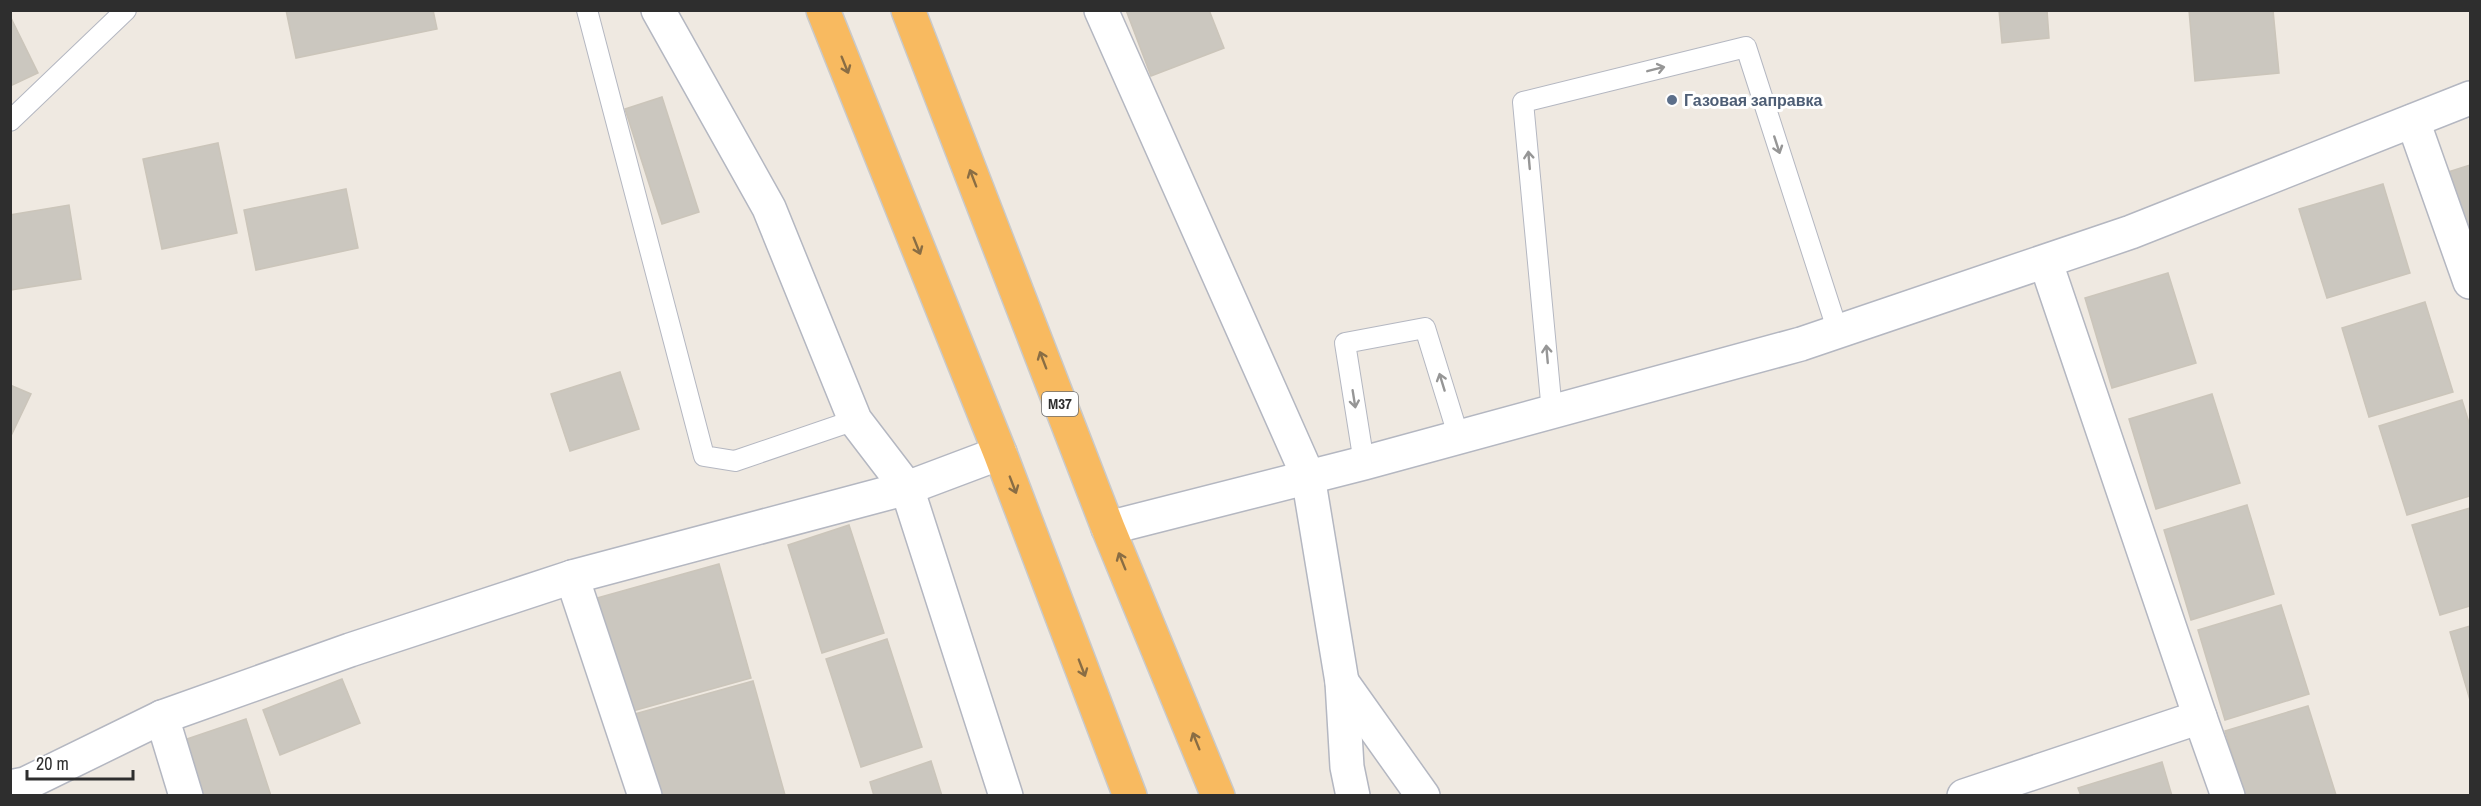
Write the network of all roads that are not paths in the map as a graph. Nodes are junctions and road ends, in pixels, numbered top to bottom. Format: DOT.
graph roads {
  1 [pos="126,10"];
  2 [pos="587,10"];
  3 [pos="658,10"];
  4 [pos="823,10"];
  5 [pos="908,10"];
  6 [pos="1101,10"];
  7 [pos="2470,98"];
  8 [pos="10,121"];
  9 [pos="2413,121"];
  10 [pos="2046,263"];
  11 [pos="2470,282"];
  12 [pos="1838,332"];
  13 [pos="1552,412"];
  14 [pos="855,420"];
  15 [pos="1459,438"];
  16 [pos="1000,453"];
  17 [pos="1364,464"];
  18 [pos="1308,476"];
  19 [pos="907,488"];
  20 [pos="1108,528"];
  21 [pos="572,577"];
  22 [pos="1342,682"];
  23 [pos="162,717"];
  24 [pos="2200,717"];
  25 [pos="10,787"];
  26 [pos="186,795"];
  27 [pos="645,795"];
  28 [pos="1005,795"];
  29 [pos="1130,795"];
  30 [pos="1218,795"];
  31 [pos="1353,795"];
  32 [pos="1423,795"];
  33 [pos="1964,795"];
  34 [pos="2228,795"];
  1 -- 8 [label="lane"];
  2 -- 14 [label="lane"];
  3 -- 14 [label="street"];
  4 -- 16 [label="highway, one-way"];
  20 -- 5 [label="highway, M37, one-way"];
  6 -- 18 [label="street"];
  7 -- 9 [label="street"];
  9 -- 10 [label="street"];
  9 -- 11 [label="street"];
  10 -- 12 [label="street"];
  10 -- 24 [label="street"];
  12 -- 13 [label="street"];
  13 -- 12 [label="lane, one-way"];
  13 -- 15 [label="street"];
  14 -- 19 [label="street"];
  15 -- 17 [label="street"];
  15 -- 17 [label="lane, one-way"];
  16 -- 19 [label="street"];
  16 -- 29 [label="highway, one-way"];
  17 -- 18 [label="street"];
  18 -- 20 [label="street"];
  18 -- 22 [label="street"];
  19 -- 21 [label="street"];
  19 -- 28 [label="street"];
  30 -- 20 [label="highway, M37, one-way"];
  21 -- 23 [label="street"];
  21 -- 27 [label="street"];
  22 -- 31 [label="street"];
  22 -- 32 [label="street"];
  23 -- 25 [label="street"];
  23 -- 26 [label="street"];
  24 -- 33 [label="street"];
  24 -- 34 [label="street"];
}
